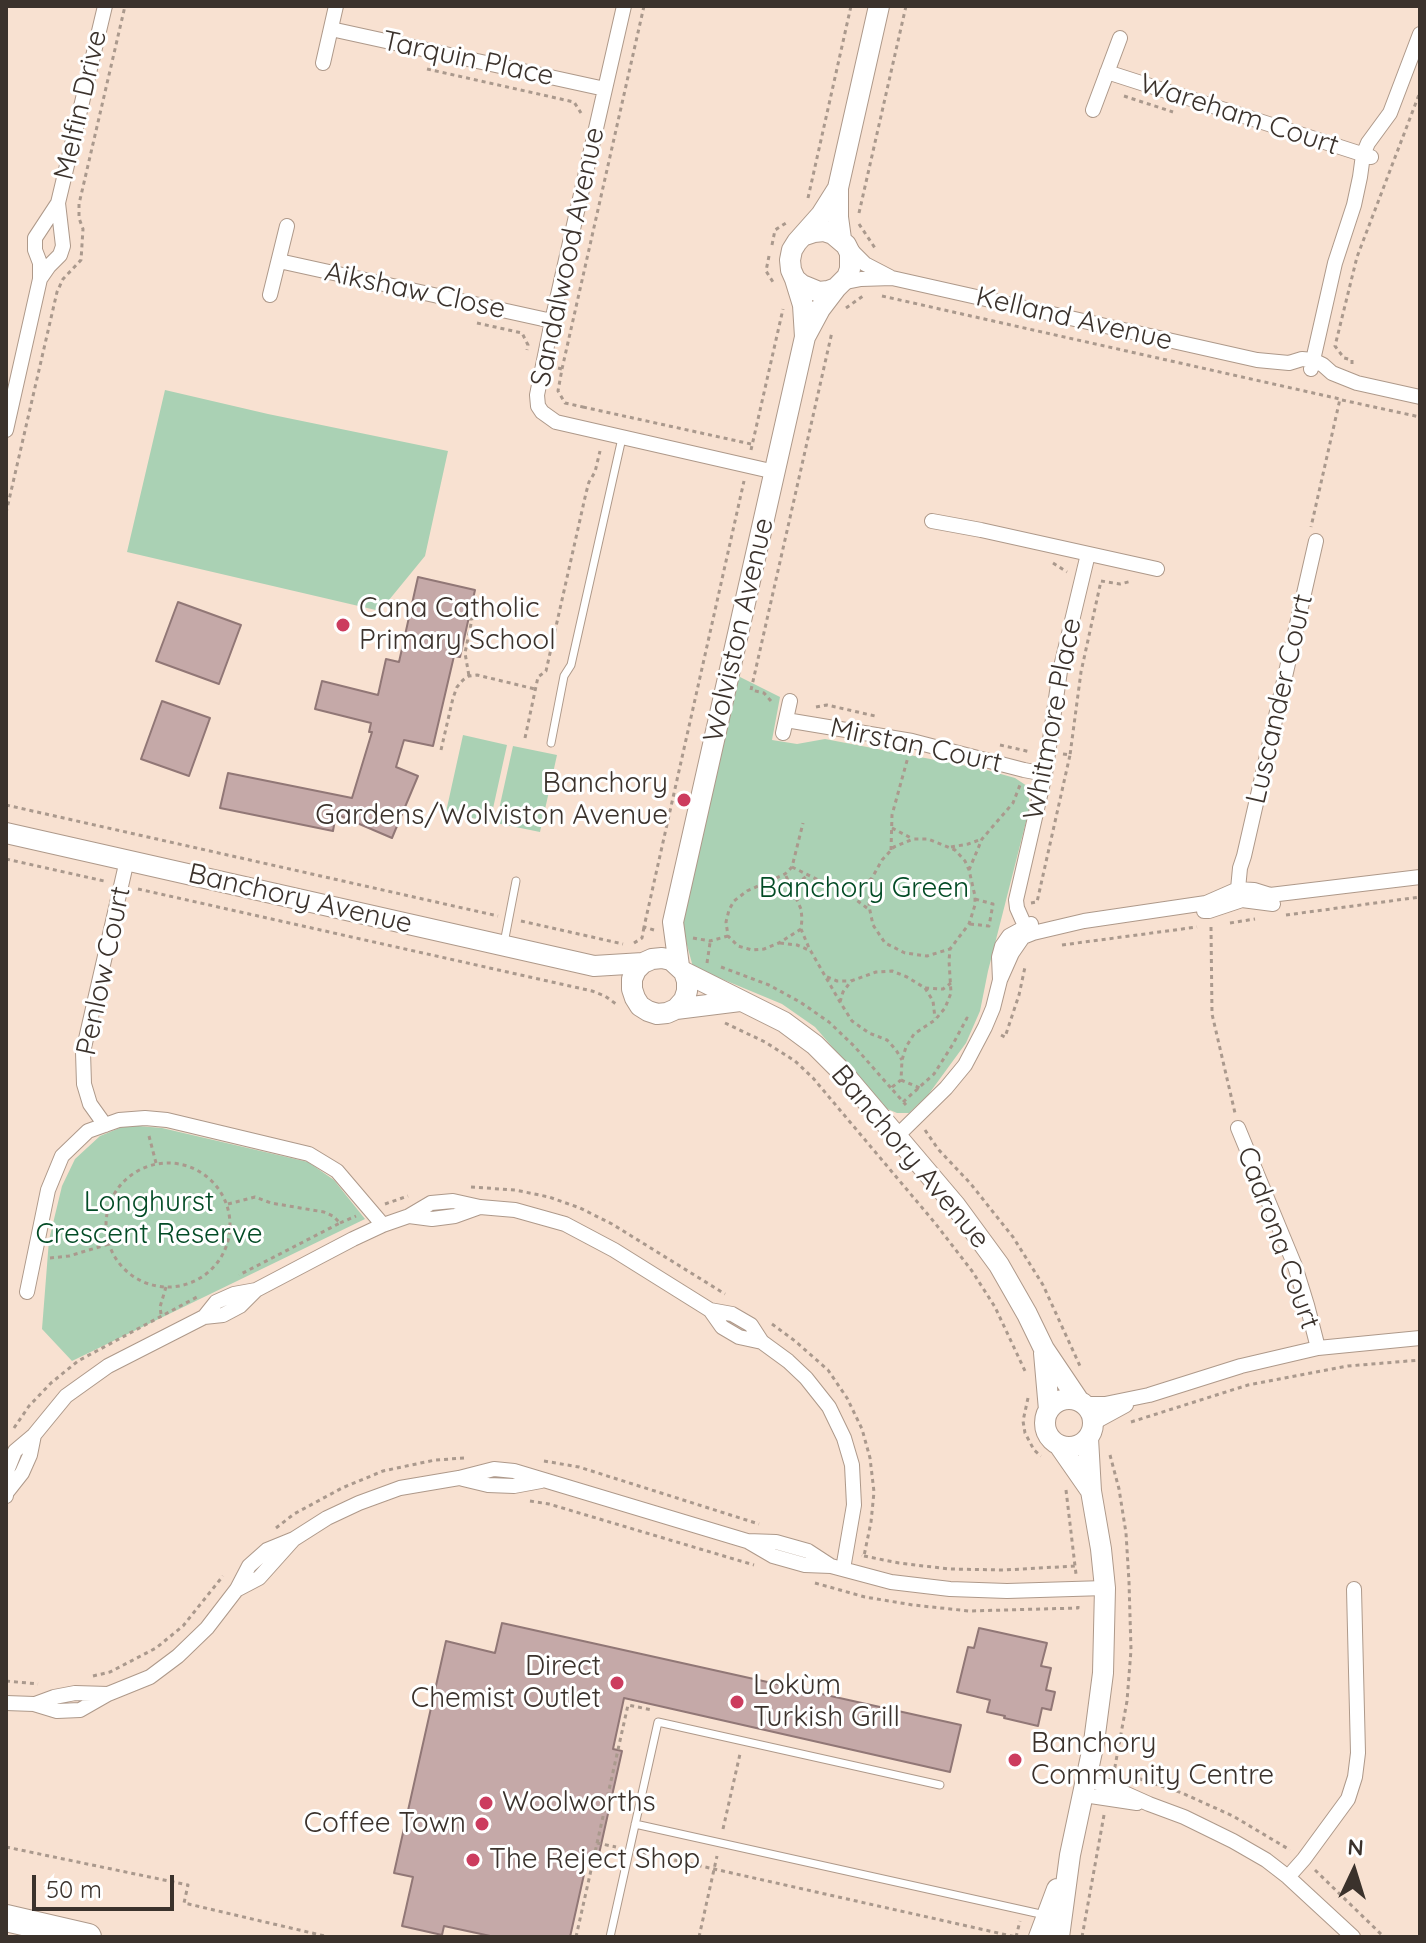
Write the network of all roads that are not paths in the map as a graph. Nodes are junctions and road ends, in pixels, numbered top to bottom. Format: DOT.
graph roads {
  1 [pos="105,6"];
  2 [pos="336,6"];
  3 [pos="624,6"];
  4 [pos="879,6"];
  5 [pos="331,29"];
  6 [pos="1420,34"];
  7 [pos="1120,38"];
  8 [pos="323,63"];
  9 [pos="1107,72"];
  10 [pos="605,89"];
  11 [pos="1093,110"];
  12 [pos="1367,156"];
  13 [pos="838,188"];
  14 [pos="58,203"];
  15 [pos="287,226"];
  16 [pos="805,235"];
  17 [pos="844,242"];
  18 [pos="279,261"];
  19 [pos="40,279"];
  20 [pos="795,279"];
  21 [pos="870,280"];
  22 [pos="839,286"];
  23 [pos="270,295"];
  24 [pos="552,321"];
  25 [pos="805,337"];
  26 [pos="1312,365"];
  27 [pos="1420,397"];
  28 [pos="6,430"];
  29 [pos="622,437"];
  30 [pos="775,472"];
  31 [pos="932,521"];
  32 [pos="1316,541"];
  33 [pos="1088,554"];
  34 [pos="1157,569"];
  35 [pos="787,716"];
  36 [pos="551,743"];
  37 [pos="1045,774"];
  38 [pos="6,833"];
  39 [pos="127,860"];
  40 [pos="1420,877"];
  41 [pos="516,881"];
  42 [pos="1242,893"];
  43 [pos="1030,928"];
  44 [pos="671,930"];
  45 [pos="503,945"];
  46 [pos="645,962"];
  47 [pos="594,966"];
  48 [pos="682,969"];
  49 [pos="740,1001"];
  50 [pos="628,1003"];
  51 [pos="676,1009"];
  52 [pos="105,1125"];
  53 [pos="1238,1128"];
  54 [pos="897,1136"];
  55 [pos="383,1225"];
  56 [pos="27,1292"];
  57 [pos="1420,1338"];
  58 [pos="1318,1348"];
  59 [pos="1044,1349"];
  60 [pos="1149,1395"];
  61 [pos="1081,1402"];
  62 [pos="1049,1410"];
  63 [pos="1090,1430"];
  64 [pos="1052,1452"];
  65 [pos="1091,1491"];
  66 [pos="6,1494"];
  67 [pos="837,1568"];
  68 [pos="1105,1588"];
  69 [pos="1354,1589"];
  70 [pos="6,1703"];
  71 [pos="940,1785"];
  72 [pos="1085,1787"];
  73 [pos="635,1824"];
  74 [pos="1070,1855"];
  75 [pos="1288,1877"];
  76 [pos="1047,1916"];
  77 [pos="6,1918"];
  78 [pos="1350,1936"];
  79 [pos="88,1937"];
  80 [pos="610,1937"];
  81 [pos="1039,1937"];
  82 [pos="1059,1937"];
  1 -- 14 [label="street, Melfin Drive"];
  2 -- 5 [label="street"];
  3 -- 10 [label="street, Sandalwood Avenue"];
  4 -- 13 [label="street"];
  5 -- 8 [label="street"];
  5 -- 10 [label="street, Tarquin Place"];
  6 -- 12 [label="street"];
  7 -- 9 [label="street, Wareham Court"];
  9 -- 11 [label="street, Wareham Court"];
  9 -- 12 [label="street, Wareham Court"];
  10 -- 24 [label="street, Sandalwood Avenue"];
  12 -- 26 [label="street"];
  13 -- 16 [label="street"];
  13 -- 17 [label="street"];
  14 -- 19 [label="street, Melfin Drive"];
  14 -- 19 [label="street, Melfin Drive"];
  15 -- 18 [label="street"];
  16 -- 17 [label="street"];
  16 -- 20 [label="street"];
  17 -- 21 [label="street, Kelland Avenue"];
  17 -- 22 [label="street"];
  18 -- 23 [label="street"];
  18 -- 24 [label="street, Aikshaw Close"];
  19 -- 28 [label="street, Melfin Drive"];
  20 -- 22 [label="street"];
  20 -- 25 [label="street, Wolviston Avenue"];
  21 -- 22 [label="street"];
  21 -- 26 [label="street, Kelland Avenue"];
  22 -- 25 [label="street, Wolviston Avenue"];
  24 -- 29 [label="street, Sandalwood Avenue"];
  25 -- 30 [label="street, Wolviston Avenue"];
  26 -- 27 [label="street, Kelland Avenue"];
  29 -- 30 [label="street, Sandalwood Avenue"];
  29 -- 36 [label="lane"];
  30 -- 44 [label="street, Wolviston Avenue"];
  31 -- 33 [label="street"];
  32 -- 42 [label="street, Luscander Court"];
  33 -- 34 [label="street"];
  33 -- 37 [label="street, Whitmore Place"];
  35 -- 37 [label="street, Mirstan Court"];
  37 -- 43 [label="street, Whitmore Place"];
  38 -- 39 [label="street, Banchory Avenue"];
  39 -- 45 [label="street, Banchory Avenue"];
  39 -- 52 [label="street, Penlow Court"];
  40 -- 42 [label="street"];
  41 -- 45 [label="lane"];
  42 -- 43 [label="street"];
  43 -- 54 [label="street"];
  44 -- 46 [label="street, Wolviston Avenue"];
  44 -- 48 [label="street, Wolviston Avenue"];
  45 -- 47 [label="street, Banchory Avenue"];
  46 -- 47 [label="street, Banchory Avenue"];
  46 -- 48 [label="street"];
  46 -- 50 [label="street"];
  47 -- 50 [label="street, Banchory Avenue"];
  48 -- 49 [label="street, Banchory Avenue"];
  48 -- 51 [label="street"];
  49 -- 51 [label="street"];
  49 -- 54 [label="street, Banchory Avenue"];
  50 -- 51 [label="street"];
  52 -- 55 [label="street"];
  52 -- 56 [label="street"];
  53 -- 58 [label="street, Cadrona Court"];
  54 -- 59 [label="street, Banchory Avenue"];
  55 -- 66 [label="street"];
  55 -- 67 [label="street"];
  57 -- 58 [label="street"];
  58 -- 60 [label="street"];
  59 -- 61 [label="street, Banchory Avenue"];
  59 -- 62 [label="street, Banchory Avenue"];
  60 -- 61 [label="street"];
  60 -- 63 [label="street"];
  61 -- 62 [label="street"];
  61 -- 63 [label="street"];
  62 -- 64 [label="street"];
  63 -- 64 [label="street"];
  63 -- 65 [label="street"];
  64 -- 65 [label="street"];
  65 -- 68 [label="street"];
  67 -- 68 [label="street"];
  67 -- 70 [label="street"];
  68 -- 72 [label="street"];
  69 -- 75 [label="street"];
  71 -- 73 [label="lane"];
  72 -- 74 [label="street"];
  72 -- 75 [label="street"];
  73 -- 76 [label="lane"];
  73 -- 80 [label="lane"];
  74 -- 76 [label="street"];
  74 -- 82 [label="street"];
  75 -- 78 [label="street"];
  76 -- 81 [label="street"];
  77 -- 79 [label="highway"];
}
